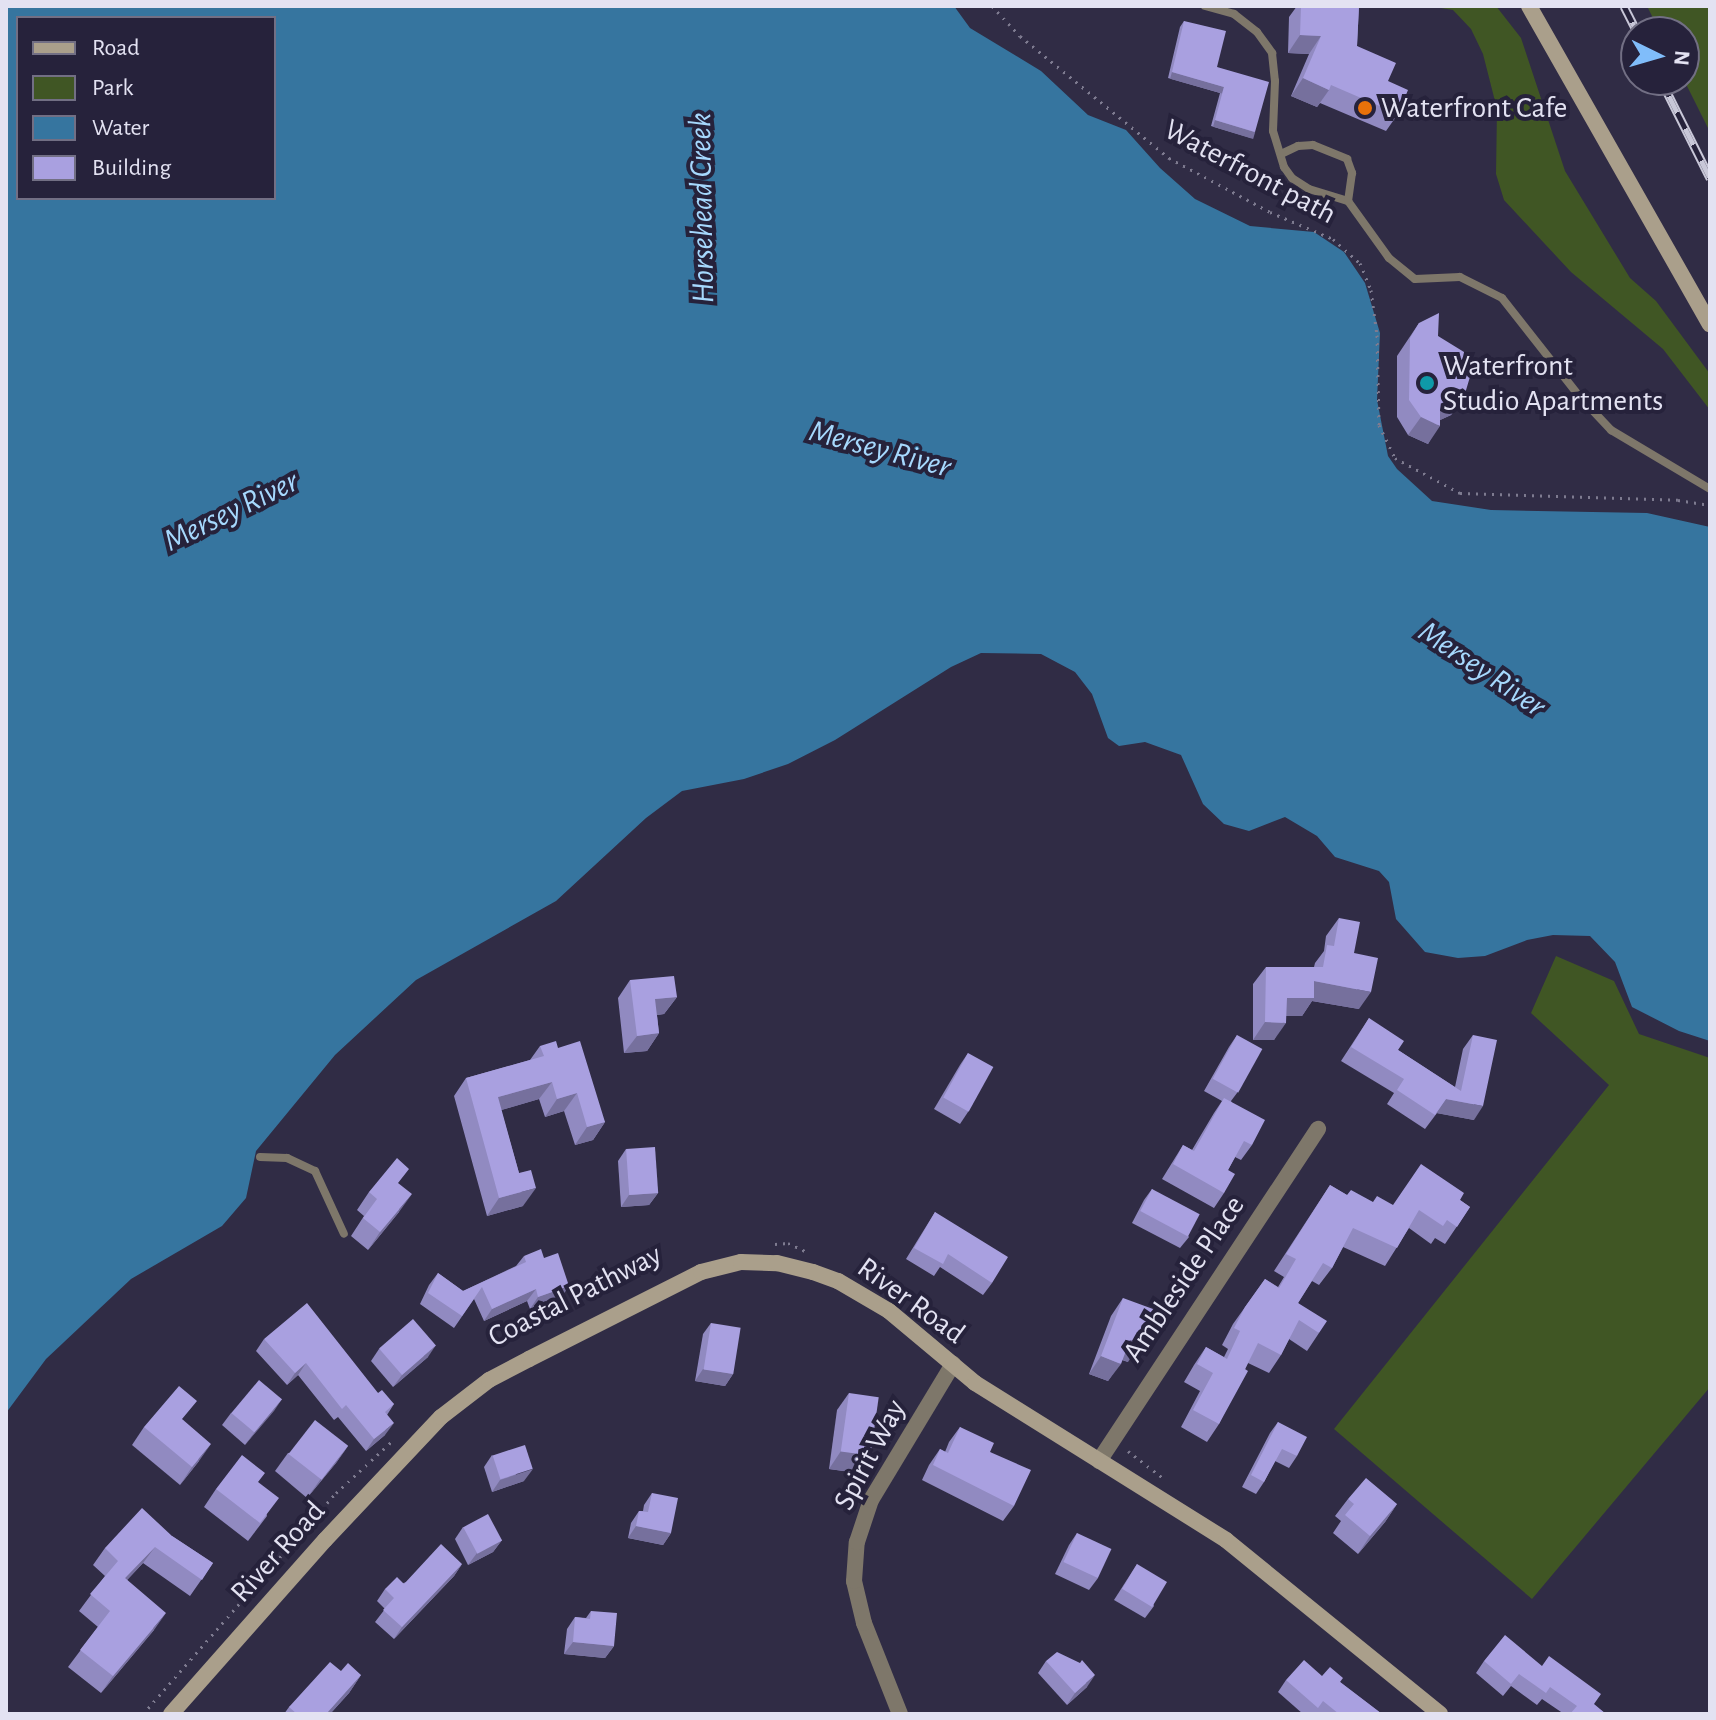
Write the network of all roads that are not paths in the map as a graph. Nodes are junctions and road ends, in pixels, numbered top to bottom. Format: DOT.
graph roads {
  1 [pos="1205,6"];
  2 [pos="1529,6"];
  3 [pos="1281,154"];
  4 [pos="1348,201"];
  5 [pos="1710,324"];
  6 [pos="1710,489"];
  7 [pos="1318,1129"];
  8 [pos="260,1157"];
  9 [pos="344,1234"];
  10 [pos="953,1364"];
  11 [pos="1099,1461"];
  12 [pos="171,1714"];
  13 [pos="900,1714"];
  14 [pos="1440,1714"];
  1 -- 3 [label="lane"];
  2 -- 5 [label="main road"];
  3 -- 4 [label="lane"];
  3 -- 4 [label="lane"];
  4 -- 6 [label="lane"];
  7 -- 11 [label="street, Ambleside Place"];
  8 -- 9 [label="lane"];
  10 -- 11 [label="main road, River Road"];
  10 -- 12 [label="main road, River Road"];
  10 -- 13 [label="street, Spirit Way"];
  11 -- 14 [label="main road, River Road"];
}
